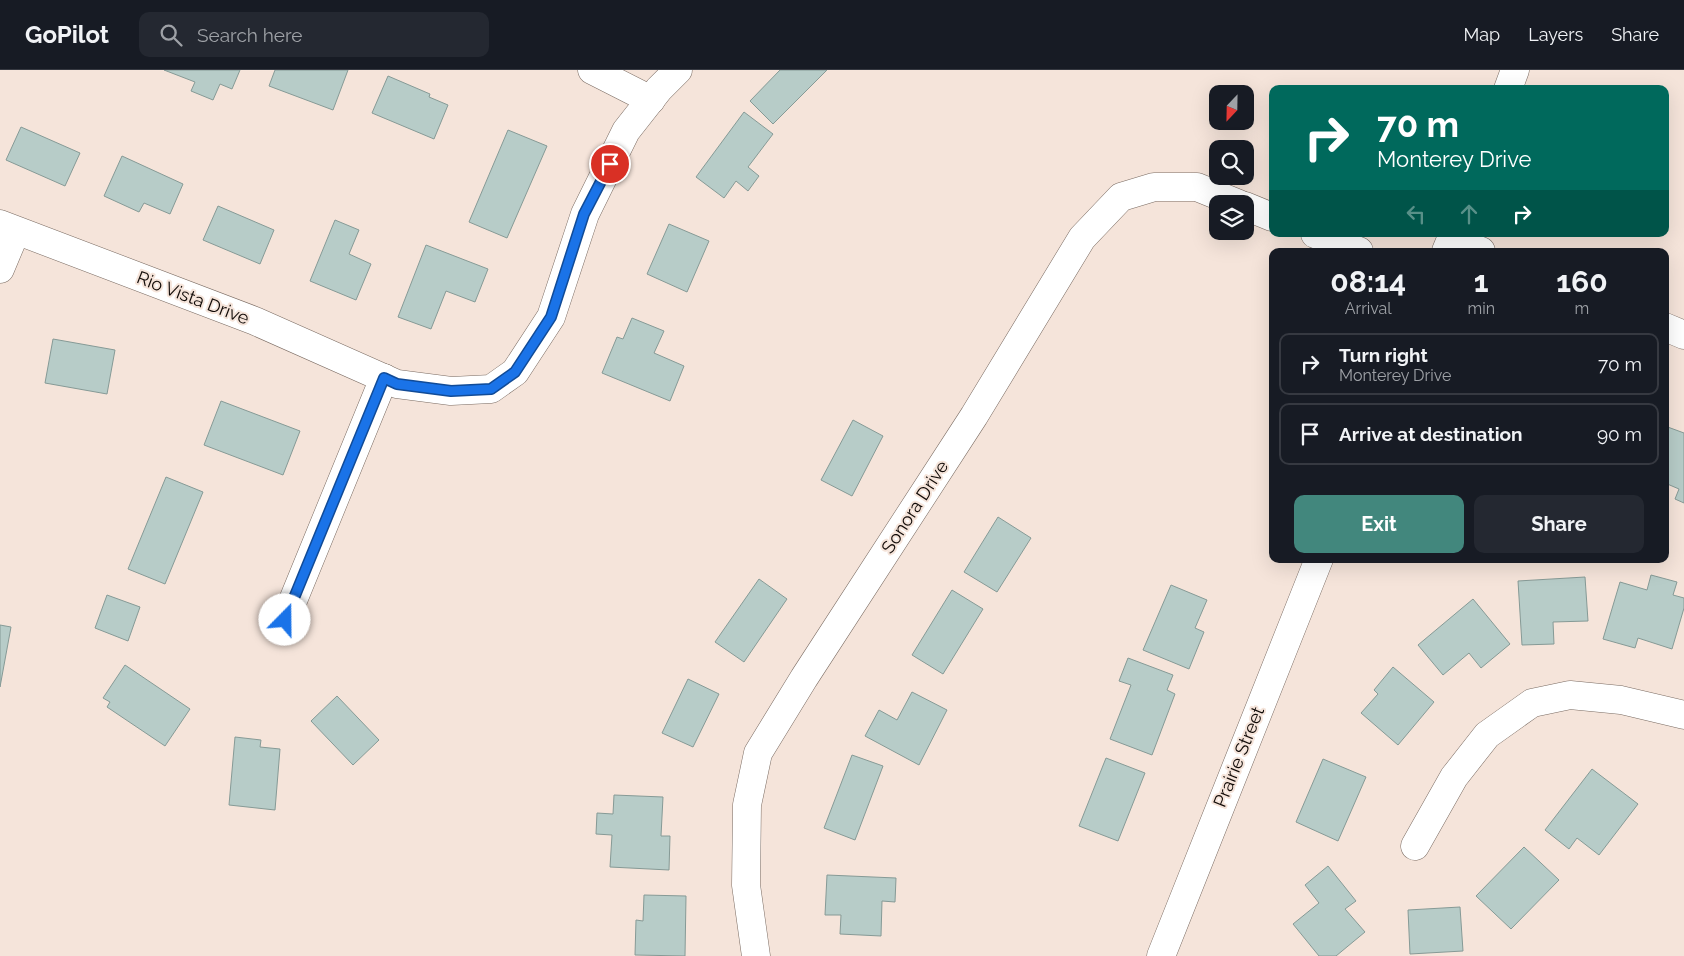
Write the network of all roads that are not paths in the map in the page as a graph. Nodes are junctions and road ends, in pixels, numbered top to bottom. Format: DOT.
graph roads {
  1 [pos="592,70"];
  2 [pos="678,70"];
  3 [pos="1515,70"];
  4 [pos="1509,85"];
  5 [pos="651,100"];
  6 [pos="1217,195"];
  7 [pos="1254,210"];
  8 [pos="1269,216"];
  9 [pos="8,227"];
  10 [pos="1323,237"];
  11 [pos="1450,241"];
  12 [pos="1351,248"];
  13 [pos="1472,248"];
  14 [pos="0,269"];
  15 [pos="1669,329"];
  16 [pos="1684,335"];
  17 [pos="384,378"];
  18 [pos="1317,563"];
  19 [pos="285,620"];
  20 [pos="1684,715"];
  21 [pos="1415,846"];
  22 [pos="756,956"];
  23 [pos="1160,956"];
  1 -- 5 [label="street"];
  2 -- 5 [label="street, Rio Vista Drive"];
  3 -- 4 [label="street"];
  5 -- 17 [label="street, Rio Vista Drive"];
  6 -- 22 [label="street, Sonora Drive"];
  7 -- 8 [label="street"];
  9 -- 14 [label="street"];
  9 -- 17 [label="street, Rio Vista Drive"];
  10 -- 12 [label="street"];
  11 -- 13 [label="street"];
  15 -- 16 [label="street"];
  17 -- 19 [label="street"];
  18 -- 23 [label="street, Prairie Street"];
  20 -- 21 [label="street"];
}
